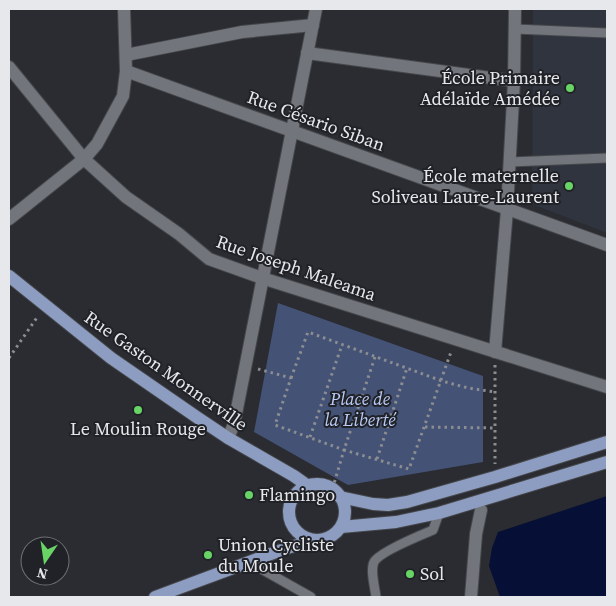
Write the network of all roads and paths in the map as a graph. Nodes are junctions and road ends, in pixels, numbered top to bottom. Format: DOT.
graph roads {
  1 [pos="124,9"];
  2 [pos="316,9"];
  3 [pos="515,9"];
  4 [pos="312,25"];
  5 [pos="515,29"];
  6 [pos="607,33"];
  7 [pos="307,52"];
  8 [pos="126,55"];
  9 [pos="9,67"];
  10 [pos="126,71"];
  11 [pos="514,81"];
  12 [pos="291,130"];
  13 [pos="84,158"];
  14 [pos="607,158"];
  15 [pos="510,162"];
  16 [pos="507,210"];
  17 [pos="9,219"];
  18 [pos="607,245"];
  19 [pos="9,276"];
  20 [pos="262,278"];
  21 [pos="46,305"];
  22 [pos="456,340"];
  23 [pos="342,344"];
  24 [pos="495,352"];
  25 [pos="375,357"];
  26 [pos="9,358"];
  27 [pos="245,365"];
  28 [pos="407,368"];
  29 [pos="292,378"];
  30 [pos="442,381"];
  31 [pos="607,387"];
  32 [pos="495,392"];
  33 [pos="425,428"];
  34 [pos="495,428"];
  35 [pos="310,437"];
  36 [pos="228,438"];
  37 [pos="607,442"];
  38 [pos="344,450"];
  39 [pos="377,459"];
  40 [pos="607,462"];
  41 [pos="495,477"];
  42 [pos="308,486"];
  43 [pos="336,493"];
  44 [pos="481,510"];
  45 [pos="439,513"];
  46 [pos="341,527"];
  47 [pos="316,540"];
  48 [pos="248,562"];
  49 [pos="155,597"];
  50 [pos="311,597"];
  51 [pos="376,597"];
  52 [pos="471,597"];
  1 -- 8 [label="street"];
  2 -- 4 [label="street"];
  3 -- 5 [label="street"];
  4 -- 7 [label="street"];
  4 -- 8 [label="street"];
  5 -- 6 [label="lane"];
  5 -- 11 [label="street"];
  7 -- 11 [label="street"];
  7 -- 12 [label="street"];
  8 -- 10 [label="street"];
  9 -- 13 [label="street, Rue Joseph Maleama"];
  10 -- 12 [label="street, Rue Césario Siban"];
  10 -- 13 [label="street"];
  11 -- 15 [label="street"];
  12 -- 16 [label="street, Rue Césario Siban"];
  12 -- 20 [label="street"];
  13 -- 17 [label="street"];
  13 -- 20 [label="street, Rue Joseph Maleama"];
  14 -- 15 [label="lane"];
  15 -- 16 [label="street"];
  16 -- 18 [label="street, Rue Césario Siban"];
  16 -- 24 [label="street"];
  19 -- 21 [label="main road, Rue Gaston Monnerville"];
  20 -- 22 [label="street, Rue Joseph Maleama"];
  20 -- 27 [label="street"];
  21 -- 26 [label="path"];
  21 -- 36 [label="main road, Rue Gaston Monnerville"];
  22 -- 24 [label="street, Rue Joseph Maleama"];
  22 -- 30 [label="path"];
  23 -- 25 [label="path"];
  23 -- 29 [label="path"];
  23 -- 35 [label="path"];
  24 -- 31 [label="street, Rue Joseph Maleama"];
  24 -- 32 [label="path"];
  25 -- 28 [label="path"];
  25 -- 38 [label="path"];
  27 -- 29 [label="path"];
  27 -- 36 [label="street"];
  28 -- 30 [label="path"];
  28 -- 39 [label="path"];
  29 -- 35 [label="path"];
  30 -- 32 [label="path"];
  30 -- 33 [label="path"];
  32 -- 34 [label="path"];
  33 -- 34 [label="path"];
  33 -- 39 [label="path"];
  34 -- 41 [label="path"];
  35 -- 38 [label="path"];
  36 -- 42 [label="main road, Rue Gaston Monnerville"];
  37 -- 41 [label="main road"];
  38 -- 39 [label="path"];
  38 -- 43 [label="path"];
  40 -- 45 [label="main road"];
  41 -- 43 [label="main road"];
  42 -- 43 [label="main road"];
  42 -- 47 [label="main road"];
  43 -- 46 [label="main road"];
  44 -- 52 [label="street"];
  45 -- 46 [label="main road"];
  45 -- 51 [label="lane"];
  46 -- 47 [label="main road"];
  47 -- 48 [label="main road"];
  48 -- 49 [label="main road"];
  48 -- 50 [label="lane"];
}
